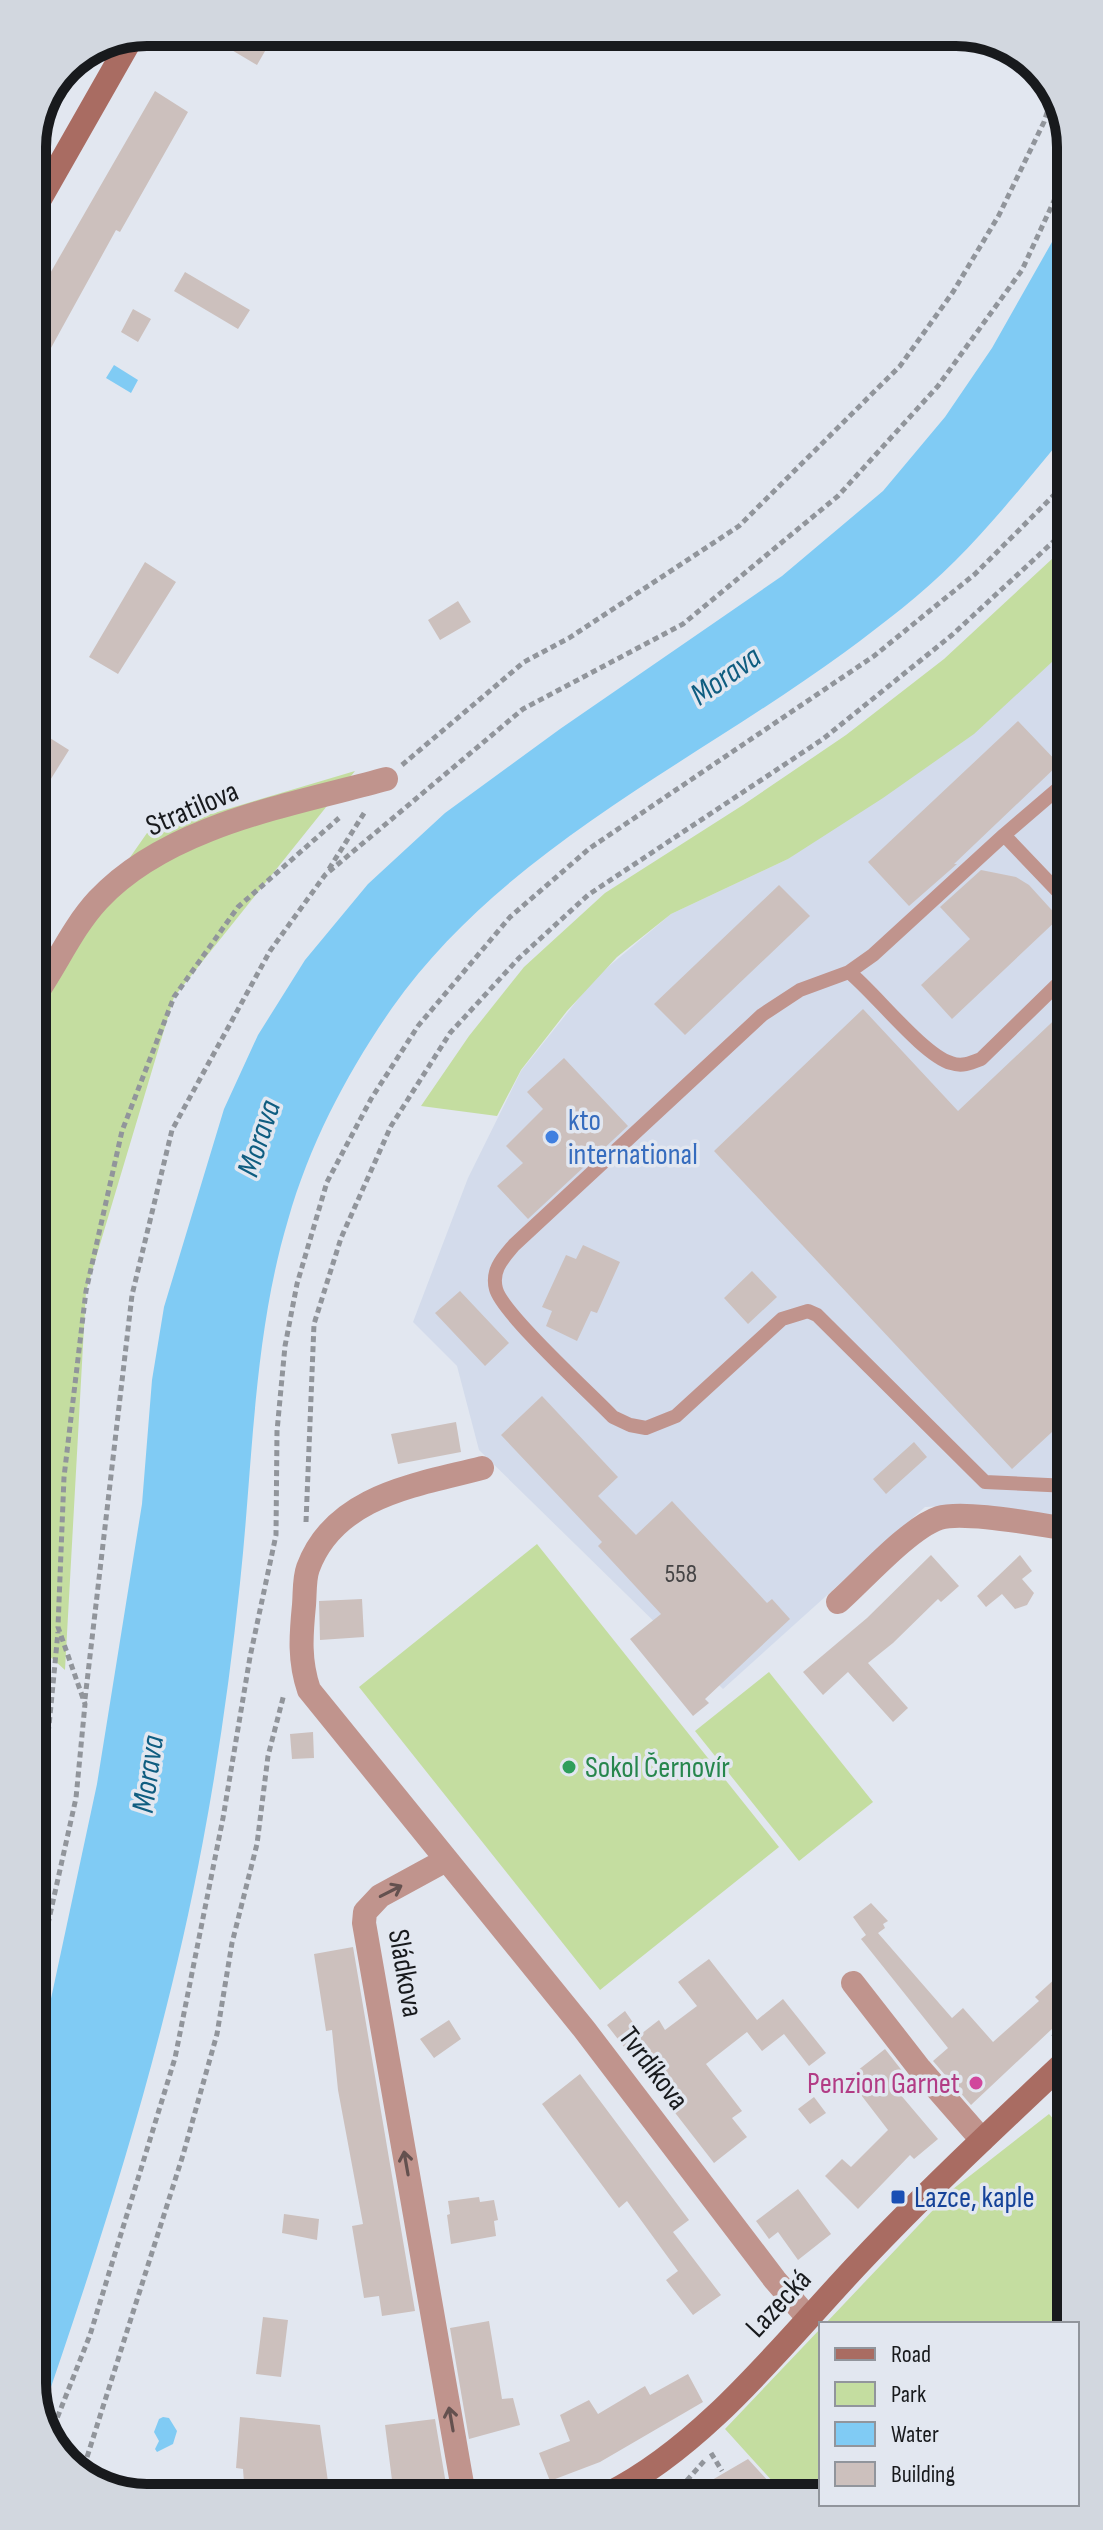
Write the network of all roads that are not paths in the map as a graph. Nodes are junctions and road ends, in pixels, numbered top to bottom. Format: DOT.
graph roads {
  1 [pos="126,48"];
  2 [pos="46,188"];
  3 [pos="386,779"];
  4 [pos="1057,790"];
  5 [pos="1004,835"];
  6 [pos="1057,891"];
  7 [pos="849,972"];
  8 [pos="46,979"];
  9 [pos="1057,985"];
  10 [pos="482,1468"];
  11 [pos="1057,1485"];
  12 [pos="1057,1527"];
  13 [pos="838,1602"];
  14 [pos="446,1860"];
  15 [pos="853,1983"];
  16 [pos="1057,2069"];
  17 [pos="982,2140"];
  18 [pos="808,2318"];
  19 [pos="462,2484"];
  20 [pos="626,2484"];
  1 -- 2 [label="main road"];
  3 -- 8 [label="street, Stratilova"];
  4 -- 5 [label="lane"];
  5 -- 6 [label="lane"];
  5 -- 7 [label="lane"];
  7 -- 9 [label="lane"];
  7 -- 11 [label="lane"];
  10 -- 14 [label="street"];
  12 -- 13 [label="street"];
  14 -- 18 [label="street, Tvrdíkova"];
  19 -- 14 [label="street, Sládkova, one-way"];
  15 -- 17 [label="street"];
  16 -- 17 [label="main road, Lazecká"];
  17 -- 18 [label="main road, Lazecká"];
  18 -- 20 [label="main road, Lazecká"];
}
